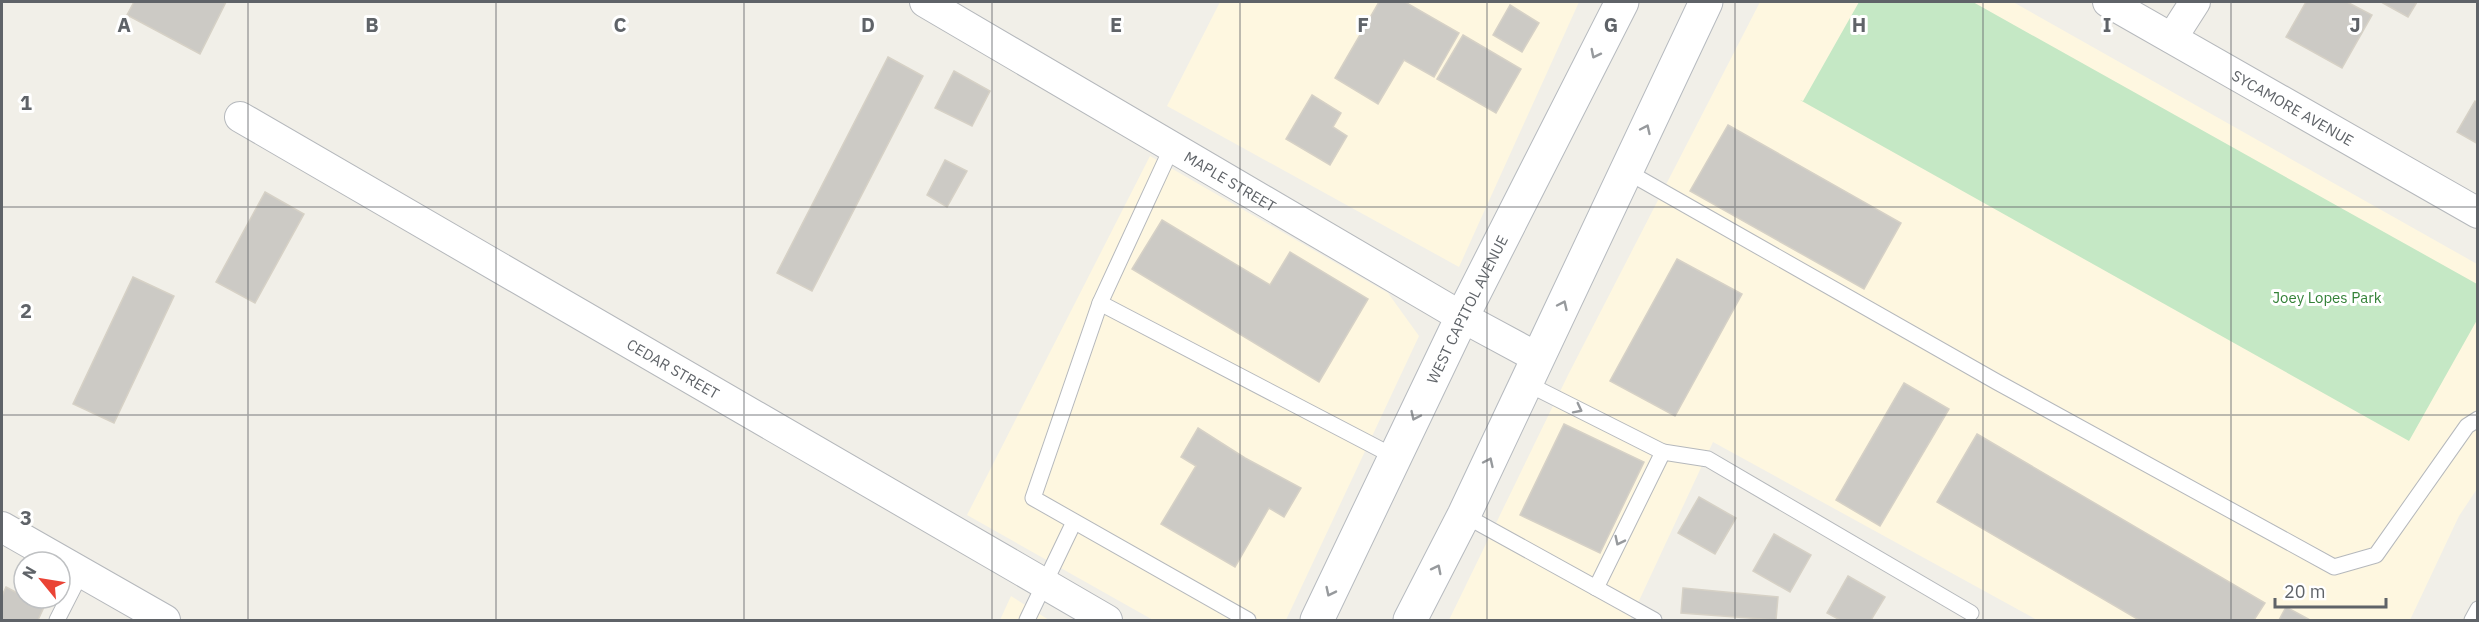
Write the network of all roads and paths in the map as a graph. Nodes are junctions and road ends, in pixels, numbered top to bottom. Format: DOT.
graph roads {
  1 [pos="925,2"];
  2 [pos="1622,2"];
  3 [pos="1706,2"];
  4 [pos="2108,2"];
  5 [pos="2195,2"];
  6 [pos="2172,38"];
  7 [pos="240,117"];
  8 [pos="1172,147"];
  9 [pos="1626,171"];
  10 [pos="2478,213"];
  11 [pos="1101,303"];
  12 [pos="1462,317"];
  13 [pos="1532,371"];
  14 [pos="2478,419"];
  15 [pos="1663,452"];
  16 [pos="1395,457"];
  17 [pos="1464,515"];
  18 [pos="1074,522"];
  19 [pos="2,527"];
  20 [pos="81,573"];
  21 [pos="1044,584"];
  22 [pos="1596,588"];
  23 [pos="2478,609"];
  24 [pos="1971,613"];
  25 [pos="57,621"];
  26 [pos="165,621"];
  27 [pos="1028,621"];
  28 [pos="1107,621"];
  29 [pos="1248,621"];
  30 [pos="1317,621"];
  31 [pos="1410,621"];
  32 [pos="1654,621"];
  33 [pos="2472,621"];
  1 -- 8 [label="street, MAPLE STREET"];
  2 -- 12 [label="main road, WEST CAPITOL AVENUE, one-way"];
  9 -- 3 [label="main road, one-way"];
  4 -- 6 [label="street, SYCAMORE AVENUE"];
  5 -- 6 [label="street"];
  6 -- 10 [label="street, SYCAMORE AVENUE"];
  7 -- 21 [label="street, CEDAR STREET"];
  8 -- 11 [label="lane"];
  8 -- 12 [label="street, MAPLE STREET"];
  13 -- 9 [label="main road, one-way"];
  9 -- 14 [label="lane"];
  11 -- 16 [label="lane"];
  11 -- 18 [label="lane"];
  12 -- 13 [label="street, MAPLE STREET"];
  12 -- 16 [label="main road, WEST CAPITOL AVENUE, one-way"];
  13 -- 15 [label="lane, one-way"];
  17 -- 13 [label="main road, one-way"];
  15 -- 22 [label="lane, one-way"];
  15 -- 24 [label="lane"];
  16 -- 30 [label="main road, WEST CAPITOL AVENUE, one-way"];
  17 -- 22 [label="lane"];
  31 -- 17 [label="main road, one-way"];
  18 -- 21 [label="lane"];
  18 -- 29 [label="lane"];
  19 -- 20 [label="street"];
  20 -- 25 [label="lane"];
  20 -- 26 [label="street"];
  21 -- 27 [label="lane"];
  21 -- 28 [label="street, CEDAR STREET"];
  22 -- 32 [label="lane"];
  23 -- 33 [label="lane"];
}
